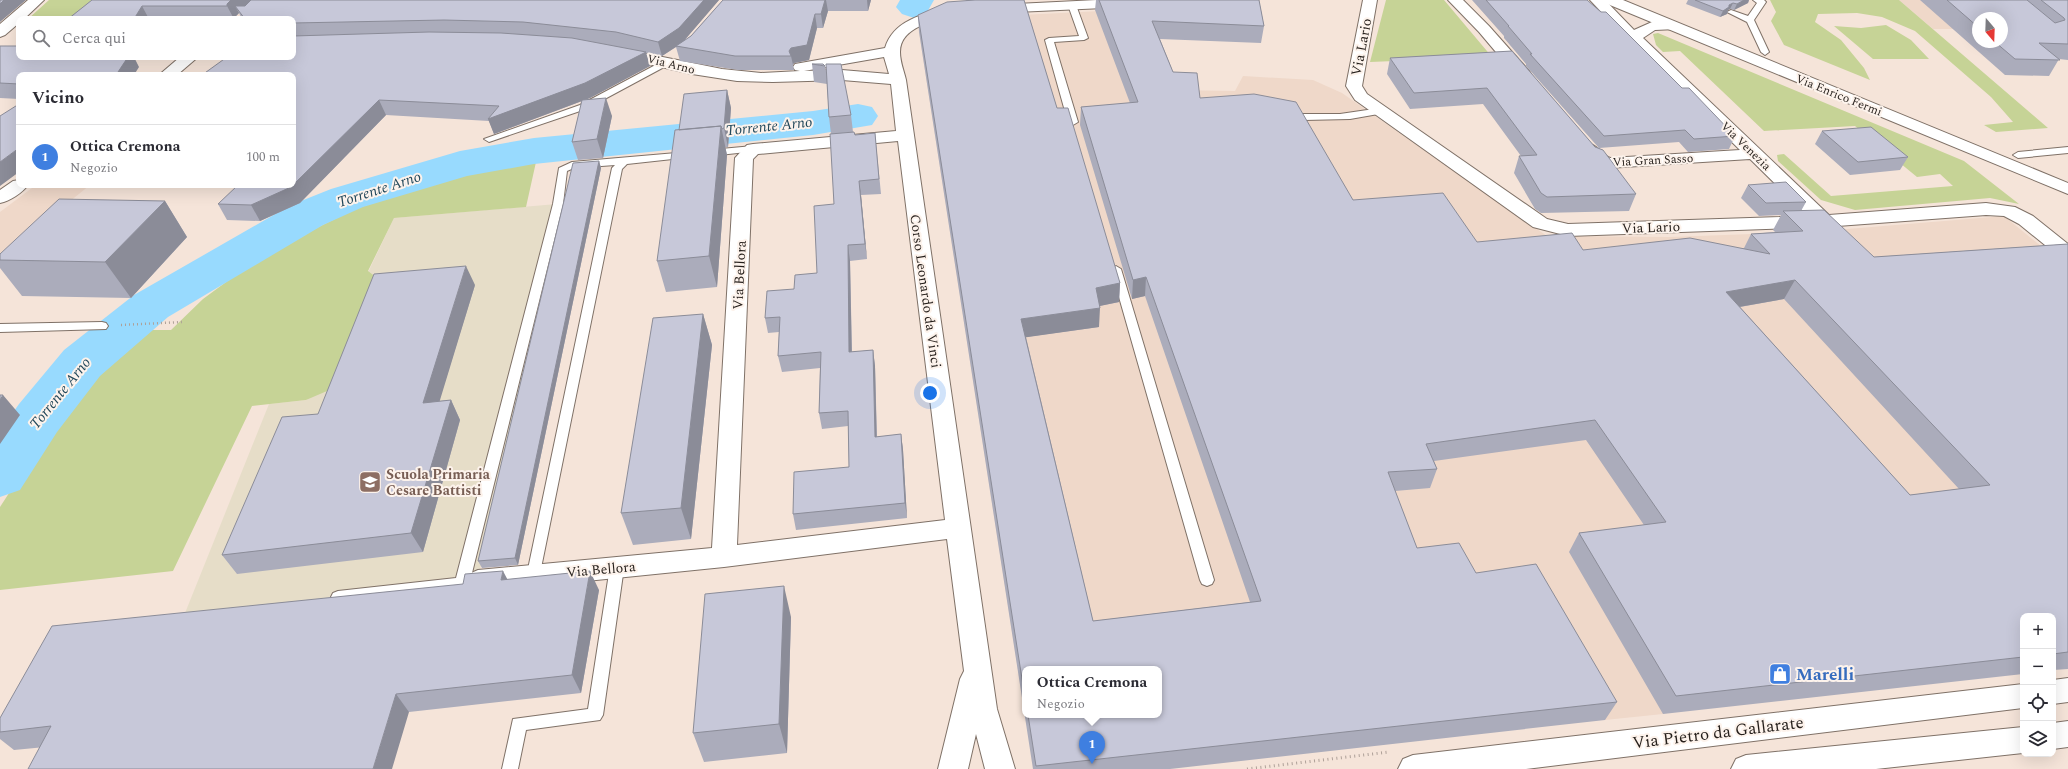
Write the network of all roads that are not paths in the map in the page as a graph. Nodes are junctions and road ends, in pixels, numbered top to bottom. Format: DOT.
graph roads {
  1 [pos="37,0"];
  2 [pos="1370,0"];
  3 [pos="1455,0"];
  4 [pos="1597,0"];
  5 [pos="1610,0"];
  6 [pos="1637,0"];
  7 [pos="1758,0"];
  8 [pos="1143,2"];
  9 [pos="1023,4"];
  10 [pos="1072,5"];
  11 [pos="981,10"];
  12 [pos="966,11"];
  13 [pos="1731,12"];
  14 [pos="18,16"];
  15 [pos="16,18"];
  16 [pos="1750,20"];
  17 [pos="1671,26"];
  18 [pos="0,32"];
  19 [pos="1633,37"];
  20 [pos="606,50"];
  21 [pos="681,51"];
  22 [pos="892,51"];
  23 [pos="1765,52"];
  24 [pos="186,60"];
  25 [pos="663,64"];
  26 [pos="171,72"];
  27 [pos="762,78"];
  28 [pos="898,80"];
  29 [pos="1535,88"];
  30 [pos="1381,111"];
  31 [pos="1307,130"];
  32 [pos="1075,131"];
  33 [pos="1576,134"];
  34 [pos="906,135"];
  35 [pos="489,139"];
  36 [pos="753,149"];
  37 [pos="2068,150"];
  38 [pos="1754,154"];
  39 [pos="2018,155"];
  40 [pos="624,161"];
  41 [pos="2068,175"];
  42 [pos="16,187"];
  43 [pos="2068,189"];
  44 [pos="0,198"];
  45 [pos="1824,221"];
  46 [pos="2068,254"];
  47 [pos="1113,260"];
  48 [pos="102,326"];
  49 [pos="0,328"];
  50 [pos="958,528"];
  51 [pos="724,557"];
  52 [pos="617,567"];
  53 [pos="534,574"];
  54 [pos="1207,580"];
  55 [pos="470,582"];
  56 [pos="321,599"];
  57 [pos="977,668"];
  58 [pos="2068,690"];
  59 [pos="2056,692"];
  60 [pos="2020,696"];
  61 [pos="2068,734"];
  62 [pos="2056,736"];
  63 [pos="2020,740"];
  64 [pos="1786,764"];
  65 [pos="510,769"];
  66 [pos="953,769"];
  67 [pos="1000,769"];
  68 [pos="1413,769"];
  69 [pos="1746,769"];
  70 [pos="1819,769"];
  1 -- 14 [label="street"];
  2 -- 30 [label="street, Via Lario"];
  3 -- 29 [label="street"];
  4 -- 19 [label="street, Via Venezia"];
  5 -- 17 [label="street, Via Enrico Fermi"];
  6 -- 23 [label="street, Via Enrico Fermi"];
  7 -- 16 [label="lane"];
  8 -- 10 [label="street"];
  9 -- 10 [label="street"];
  9 -- 11 [label="street"];
  10 -- 32 [label="lane"];
  12 -- 22 [label="street"];
  13 -- 16 [label="lane"];
  15 -- 18 [label="street"];
  16 -- 23 [label="lane"];
  17 -- 19 [label="street"];
  17 -- 43 [label="street, Via Enrico Fermi"];
  19 -- 38 [label="street, Via Venezia"];
  20 -- 25 [label="street, Via Arno"];
  21 -- 25 [label="street"];
  22 -- 27 [label="street, Via Arno"];
  22 -- 28 [label="street, Corso Leonardo da Vinci"];
  23 -- 39 [label="street, Via Enrico Fermi"];
  24 -- 26 [label="street"];
  25 -- 27 [label="street, Via Arno"];
  25 -- 35 [label="lane"];
  27 -- 28 [label="street, Via Arno"];
  28 -- 34 [label="street, Corso Leonardo da Vinci"];
  30 -- 31 [label="lane"];
  30 -- 45 [label="street, Via Lario"];
  33 -- 38 [label="street, Via Gran Sasso"];
  34 -- 36 [label="street"];
  34 -- 50 [label="street, Corso Leonardo da Vinci"];
  36 -- 40 [label="lane"];
  36 -- 51 [label="street, Via Bellora"];
  37 -- 39 [label="lane"];
  38 -- 45 [label="street, Via Venezia"];
  39 -- 41 [label="street, Via Enrico Fermi"];
  40 -- 53 [label="lane"];
  40 -- 55 [label="lane"];
  42 -- 44 [label="street"];
  45 -- 46 [label="street, Via Lario"];
  47 -- 54 [label="lane"];
  48 -- 49 [label="lane"];
  50 -- 51 [label="street, Via Bellora"];
  50 -- 57 [label="street, Corso Leonardo da Vinci"];
  51 -- 52 [label="street, Via Bellora"];
  52 -- 53 [label="street, Via Bellora"];
  52 -- 65 [label="lane"];
  53 -- 55 [label="street, Via Bellora"];
  55 -- 56 [label="lane"];
  57 -- 66 [label="street, Corso Leonardo da Vinci"];
  57 -- 67 [label="street, Corso Leonardo da Vinci"];
  58 -- 59 [label="street"];
  60 -- 68 [label="street, Via Pietro da Gallarate"];
  61 -- 62 [label="street"];
  63 -- 64 [label="street"];
  64 -- 69 [label="street"];
  64 -- 70 [label="street"];
}
